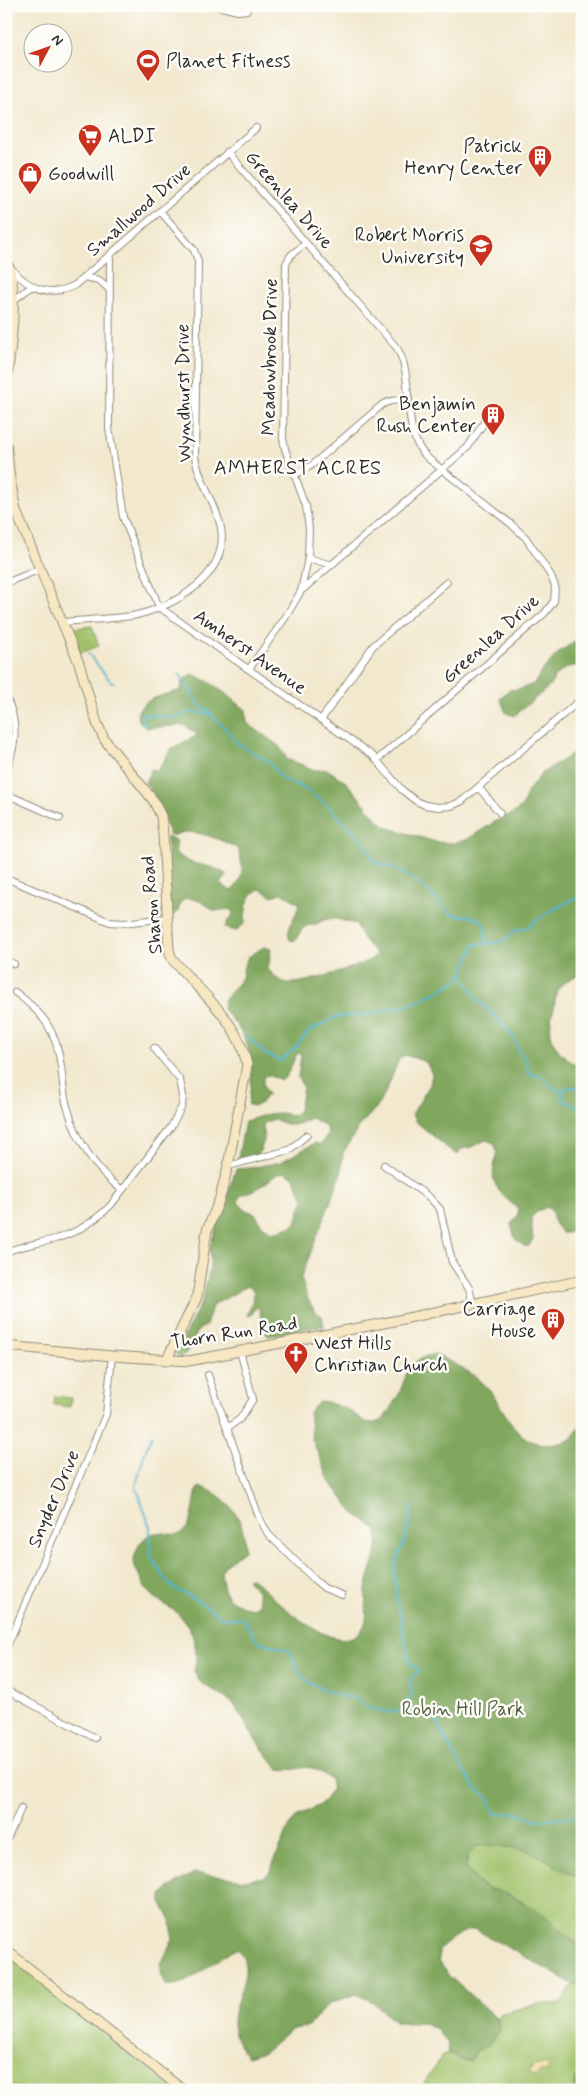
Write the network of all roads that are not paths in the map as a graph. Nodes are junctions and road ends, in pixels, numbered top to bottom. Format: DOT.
graph roads {
  1 [pos="217,6"];
  2 [pos="247,10"];
  3 [pos="256,128"];
  4 [pos="228,152"];
  5 [pos="160,211"];
  6 [pos="306,243"];
  7 [pos="110,255"];
  8 [pos="7,263"];
  9 [pos="84,277"];
  10 [pos="32,286"];
  11 [pos="110,290"];
  12 [pos="13,301"];
  13 [pos="6,388"];
  14 [pos="409,398"];
  15 [pos="494,407"];
  16 [pos="6,444"];
  17 [pos="442,469"];
  18 [pos="295,475"];
  19 [pos="308,558"];
  20 [pos="332,565"];
  21 [pos="40,569"];
  22 [pos="447,582"];
  23 [pos="6,583"];
  24 [pos="301,591"];
  25 [pos="159,607"];
  26 [pos="63,622"];
  27 [pos="249,669"];
  28 [pos="6,697"];
  29 [pos="579,701"];
  30 [pos="321,720"];
  31 [pos="377,760"];
  32 [pos="6,770"];
  33 [pos="479,788"];
  34 [pos="6,794"];
  35 [pos="500,813"];
  36 [pos="60,818"];
  37 [pos="6,878"];
  38 [pos="167,918"];
  39 [pos="6,960"];
  40 [pos="14,964"];
  41 [pos="15,992"];
  42 [pos="154,1048"];
  43 [pos="307,1135"];
  44 [pos="384,1165"];
  45 [pos="228,1166"];
  46 [pos="122,1190"];
  47 [pos="6,1252"];
  48 [pos="582,1280"];
  49 [pos="473,1304"];
  50 [pos="6,1346"];
  51 [pos="240,1351"];
  52 [pos="112,1356"];
  53 [pos="166,1361"];
  54 [pos="208,1375"];
  55 [pos="227,1428"];
  56 [pos="342,1595"];
  57 [pos="6,1649"];
  58 [pos="6,1690"];
  59 [pos="95,1738"];
  60 [pos="21,1808"];
  61 [pos="6,1842"];
  62 [pos="6,1950"];
  63 [pos="183,2090"];
  1 -- 2 [label="street"];
  3 -- 4 [label="street, Smallwood Drive"];
  4 -- 5 [label="street, Smallwood Drive"];
  4 -- 6 [label="street, Greenlea Drive"];
  5 -- 7 [label="street, Smallwood Drive"];
  5 -- 25 [label="street, Wyndhurst Drive"];
  6 -- 14 [label="street, Greenlea Drive"];
  6 -- 18 [label="street, Meadowbrook Drive"];
  7 -- 9 [label="street, Smallwood Drive"];
  7 -- 11 [label="street"];
  8 -- 10 [label="street, Smallwood Drive"];
  8 -- 12 [label="street"];
  9 -- 10 [label="street, Smallwood Drive"];
  9 -- 11 [label="street"];
  10 -- 12 [label="street"];
  11 -- 25 [label="street"];
  12 -- 13 [label="street"];
  14 -- 17 [label="street, Greenlea Drive"];
  14 -- 18 [label="street"];
  15 -- 17 [label="street"];
  16 -- 21 [label="street, Sharon Road"];
  17 -- 20 [label="street"];
  17 -- 31 [label="street, Greenlea Drive"];
  18 -- 19 [label="street, Meadowbrook Drive"];
  19 -- 20 [label="street"];
  19 -- 24 [label="street, Meadowbrook Drive"];
  20 -- 24 [label="street"];
  21 -- 23 [label="street"];
  21 -- 26 [label="street, Sharon Road"];
  22 -- 30 [label="street"];
  24 -- 27 [label="street, Meadowbrook Drive"];
  25 -- 26 [label="street, Wyndhurst Drive"];
  25 -- 27 [label="street, Amherst Avenue"];
  26 -- 38 [label="street, Sharon Road"];
  27 -- 30 [label="street, Amherst Avenue"];
  28 -- 32 [label="street"];
  29 -- 33 [label="street, Amherst Avenue"];
  30 -- 31 [label="street, Amherst Avenue"];
  31 -- 33 [label="street, Amherst Avenue"];
  33 -- 35 [label="street"];
  34 -- 36 [label="street"];
  37 -- 38 [label="street"];
  38 -- 45 [label="street, Sharon Road"];
  39 -- 40 [label="street"];
  41 -- 46 [label="street"];
  42 -- 46 [label="street"];
  43 -- 45 [label="street"];
  44 -- 49 [label="street"];
  45 -- 53 [label="street, Sharon Road"];
  46 -- 47 [label="street"];
  48 -- 49 [label="street, Thorn Run Road"];
  49 -- 51 [label="street, Thorn Run Road"];
  50 -- 52 [label="street, Thorn Run Road"];
  51 -- 53 [label="street, Thorn Run Road"];
  51 -- 55 [label="street"];
  52 -- 53 [label="street, Thorn Run Road"];
  52 -- 57 [label="street, Snyder Drive"];
  54 -- 55 [label="street"];
  55 -- 56 [label="street"];
  58 -- 59 [label="street"];
  60 -- 61 [label="street"];
  62 -- 63 [label="street"];
}
